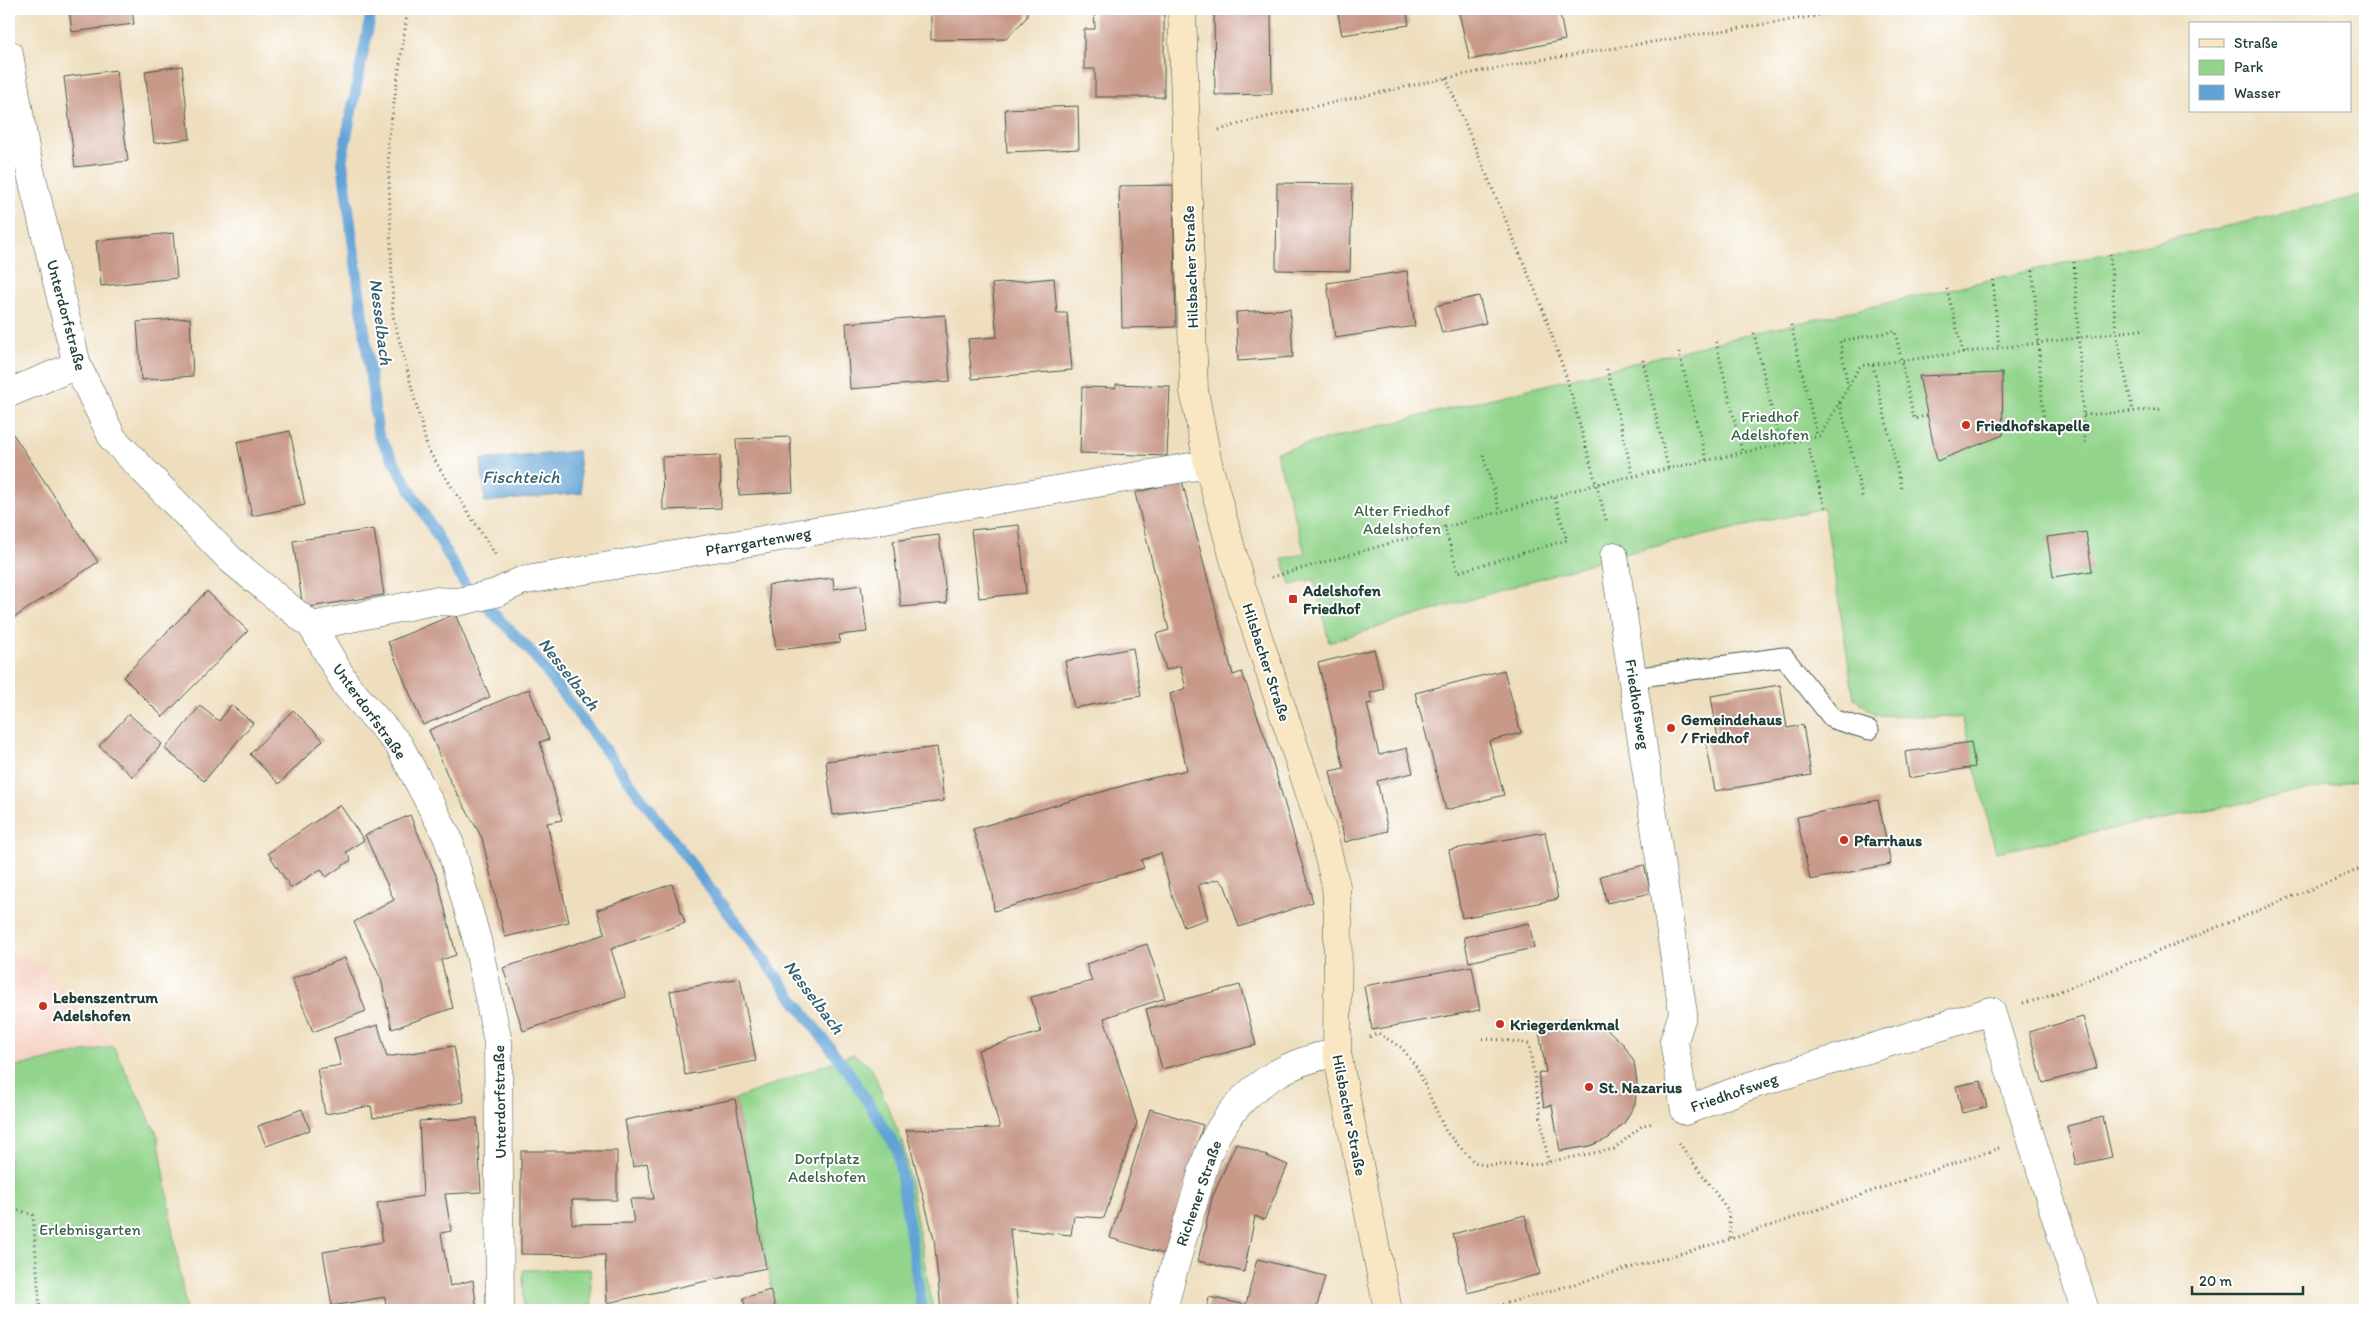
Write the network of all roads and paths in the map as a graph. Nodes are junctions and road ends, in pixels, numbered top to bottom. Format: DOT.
graph roads {
  1 [pos="408,9"];
  2 [pos="1182,9"];
  3 [pos="1859,9"];
  4 [pos="9,54"];
  5 [pos="1446,78"];
  6 [pos="1186,140"];
  7 [pos="2110,254"];
  8 [pos="2074,262"];
  9 [pos="2033,270"];
  10 [pos="1994,280"];
  11 [pos="1947,289"];
  12 [pos="1791,324"];
  13 [pos="2146,329"];
  14 [pos="1754,333"];
  15 [pos="2116,333"];
  16 [pos="2079,338"];
  17 [pos="1716,342"];
  18 [pos="2039,343"];
  19 [pos="1999,349"];
  20 [pos="1679,352"];
  21 [pos="1963,353"];
  22 [pos="1643,360"];
  23 [pos="1900,362"];
  24 [pos="77,365"];
  25 [pos="1873,365"];
  26 [pos="1608,369"];
  27 [pos="1848,387"];
  28 [pos="9,393"];
  29 [pos="1840,402"];
  30 [pos="2163,409"];
  31 [pos="2132,411"];
  32 [pos="2084,414"];
  33 [pos="1928,415"];
  34 [pos="2084,425"];
  35 [pos="2028,426"];
  36 [pos="2044,426"];
  37 [pos="1817,436"];
  38 [pos="1806,439"];
  39 [pos="1780,444"];
  40 [pos="2085,444"];
  41 [pos="1742,452"];
  42 [pos="1483,455"];
  43 [pos="1706,460"];
  44 [pos="1208,464"];
  45 [pos="1668,468"];
  46 [pos="1633,476"];
  47 [pos="1597,484"];
  48 [pos="1902,490"];
  49 [pos="1554,496"];
  50 [pos="1863,500"];
  51 [pos="1824,508"];
  52 [pos="1500,511"];
  53 [pos="1444,526"];
  54 [pos="1614,556"];
  55 [pos="1286,573"];
  56 [pos="521,581"];
  57 [pos="312,626"];
  58 [pos="1634,678"];
  59 [pos="1869,730"];
  60 [pos="2365,867"];
  61 [pos="1991,1011"];
  62 [pos="1483,1039"];
  63 [pos="1337,1052"];
  64 [pos="1674,1116"];
  65 [pos="2031,1138"];
  66 [pos="1548,1162"];
  67 [pos="9,1207"];
  68 [pos="1731,1239"];
  69 [pos="40,1310"];
  70 [pos="500,1310"];
  71 [pos="1163,1310"];
  72 [pos="1388,1310"];
  73 [pos="1482,1310"];
  74 [pos="2085,1310"];
  1 -- 56 [label="path"];
  2 -- 6 [label="main road, Hilsbacher Straße"];
  3 -- 5 [label="path"];
  4 -- 24 [label="street, Unterdorfstraße"];
  5 -- 6 [label="path"];
  5 -- 47 [label="path"];
  6 -- 44 [label="main road, Hilsbacher Straße"];
  7 -- 15 [label="path"];
  8 -- 16 [label="path"];
  9 -- 18 [label="path"];
  10 -- 19 [label="path"];
  11 -- 21 [label="path"];
  12 -- 37 [label="path"];
  13 -- 15 [label="path"];
  14 -- 39 [label="path"];
  15 -- 16 [label="path"];
  15 -- 31 [label="path"];
  16 -- 18 [label="path"];
  16 -- 32 [label="path"];
  17 -- 41 [label="path"];
  18 -- 19 [label="path"];
  18 -- 36 [label="path"];
  19 -- 21 [label="path"];
  20 -- 43 [label="path"];
  21 -- 23 [label="path"];
  22 -- 45 [label="path"];
  23 -- 25 [label="path"];
  23 -- 27 [label="path"];
  23 -- 33 [label="path"];
  24 -- 28 [label="street"];
  24 -- 57 [label="street, Unterdorfstraße"];
  25 -- 27 [label="path"];
  25 -- 48 [label="path"];
  26 -- 46 [label="path"];
  27 -- 29 [label="path"];
  29 -- 37 [label="path"];
  29 -- 50 [label="path"];
  30 -- 31 [label="path"];
  31 -- 32 [label="path"];
  32 -- 34 [label="path"];
  34 -- 36 [label="path"];
  34 -- 40 [label="path"];
  35 -- 36 [label="path"];
  37 -- 38 [label="path"];
  38 -- 39 [label="path"];
  38 -- 51 [label="path"];
  39 -- 41 [label="path"];
  41 -- 43 [label="path"];
  42 -- 52 [label="path"];
  43 -- 45 [label="path"];
  44 -- 56 [label="street, Pfarrgartenweg"];
  44 -- 63 [label="main road, Hilsbacher Straße"];
  45 -- 46 [label="path"];
  46 -- 47 [label="path"];
  47 -- 49 [label="path"];
  47 -- 54 [label="path"];
  49 -- 52 [label="path"];
  49 -- 53 [label="path"];
  52 -- 53 [label="path"];
  53 -- 55 [label="path"];
  54 -- 58 [label="street, Friedhofsweg"];
  56 -- 57 [label="street, Pfarrgartenweg"];
  57 -- 70 [label="street, Unterdorfstraße"];
  58 -- 59 [label="lane"];
  58 -- 64 [label="street, Friedhofsweg"];
  60 -- 61 [label="path"];
  61 -- 64 [label="street, Friedhofsweg"];
  61 -- 65 [label="street"];
  62 -- 66 [label="path"];
  63 -- 66 [label="path"];
  63 -- 71 [label="street, Richener Straße"];
  63 -- 72 [label="main road, Hilsbacher Straße"];
  64 -- 66 [label="path"];
  64 -- 68 [label="path"];
  65 -- 68 [label="path"];
  65 -- 74 [label="street"];
  67 -- 69 [label="path"];
  68 -- 73 [label="path"];
}
